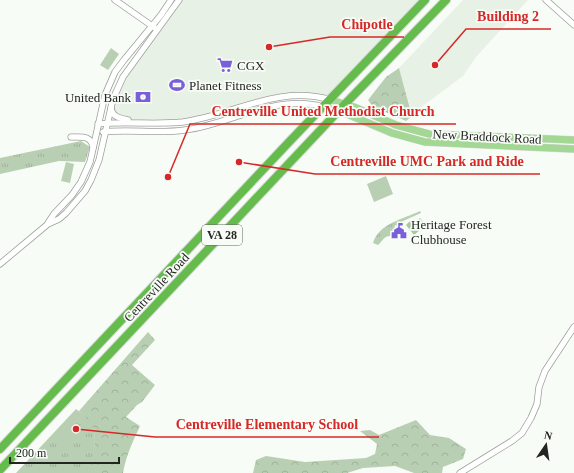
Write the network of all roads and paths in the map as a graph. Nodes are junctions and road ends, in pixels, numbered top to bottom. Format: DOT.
graph roads {
  1 [pos="115,0"];
  2 [pos="171,0"];
  3 [pos="179,0"];
  4 [pos="425,0"];
  5 [pos="446,0"];
  6 [pos="546,0"];
  7 [pos="574,25"];
  8 [pos="152,26"];
  9 [pos="158,30"];
  10 [pos="331,100"];
  11 [pos="346,104"];
  12 [pos="111,106"];
  13 [pos="324,107"];
  14 [pos="339,111"];
  15 [pos="136,122"];
  16 [pos="108,123"];
  17 [pos="98,124"];
  18 [pos="106,131"];
  19 [pos="97,132"];
  20 [pos="71,136"];
  21 [pos="574,140"];
  22 [pos="574,149"];
  23 [pos="93,151"];
  24 [pos="48,224"];
  25 [pos="0,264"];
  26 [pos="574,327"];
  27 [pos="0,449"];
  28 [pos="0,470"];
  29 [pos="460,473"];
  1 -- 8 [label="street"];
  2 -- 8 [label="street"];
  3 -- 9 [label="street"];
  4 -- 10 [label="highway, Centreville Road / VA 28"];
  5 -- 11 [label="highway, Centreville Road / VA 28"];
  6 -- 7 [label="street"];
  8 -- 9 [label="street"];
  8 -- 17 [label="street"];
  9 -- 12 [label="street"];
  10 -- 11 [label="main road, New Braddock Road"];
  10 -- 13 [label="highway, Centreville Road / VA 28"];
  10 -- 15 [label="street, New Braddock Road"];
  11 -- 14 [label="highway, Centreville Road / VA 28"];
  11 -- 21 [label="main road, New Braddock Road"];
  12 -- 15 [label="street"];
  12 -- 16 [label="street"];
  13 -- 14 [label="main road, New Braddock Road"];
  13 -- 18 [label="street, New Braddock Road"];
  13 -- 27 [label="highway, Centreville Road / VA 28"];
  14 -- 22 [label="main road, New Braddock Road"];
  14 -- 28 [label="highway, Centreville Road / VA 28"];
  15 -- 16 [label="street, New Braddock Road"];
  16 -- 17 [label="street, New Braddock Road"];
  16 -- 18 [label="street"];
  17 -- 19 [label="street"];
  18 -- 19 [label="street, New Braddock Road"];
  18 -- 24 [label="street"];
  19 -- 23 [label="street"];
  20 -- 23 [label="street"];
  23 -- 24 [label="street"];
  24 -- 25 [label="street"];
  26 -- 29 [label="street"];
}
